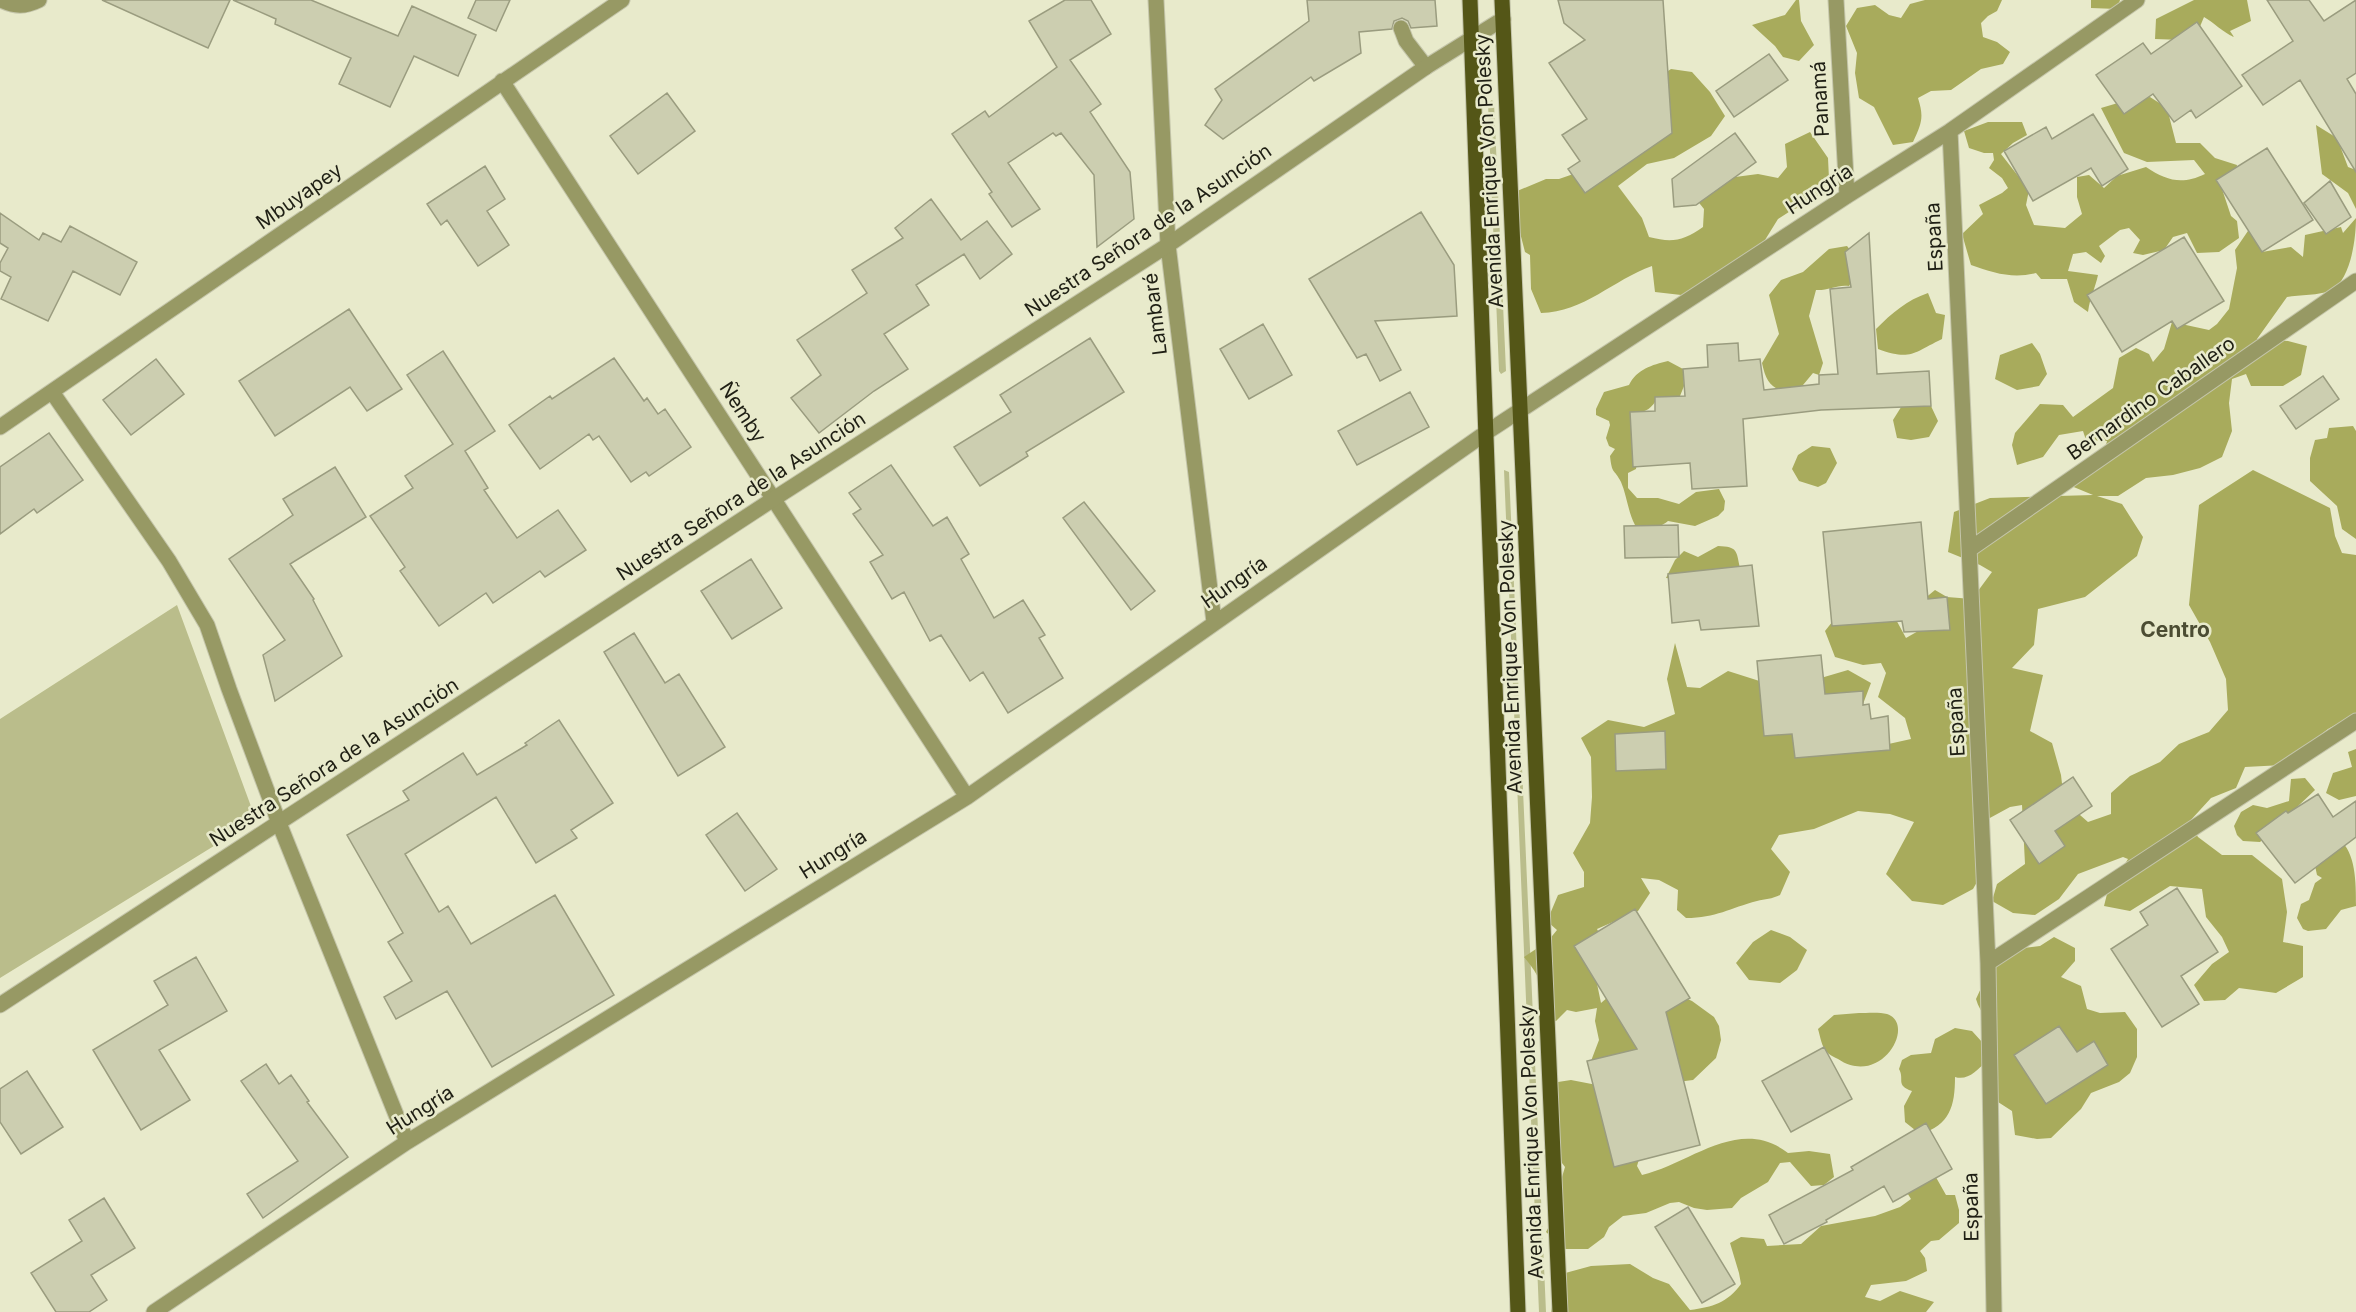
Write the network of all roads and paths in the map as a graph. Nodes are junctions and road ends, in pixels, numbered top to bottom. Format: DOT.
graph roads {
  1 [pos="39,0"];
  2 [pos="622,0"];
  3 [pos="1156,0"];
  4 [pos="1470,0"];
  5 [pos="1502,0"];
  6 [pos="1836,0"];
  7 [pos="2138,0"];
  8 [pos="5,2"];
  9 [pos="1503,19"];
  10 [pos="1401,28"];
  11 [pos="1473,38"];
  12 [pos="1426,67"];
  13 [pos="502,81"];
  14 [pos="1950,131"];
  15 [pos="1847,196"];
  16 [pos="1168,245"];
  17 [pos="2356,281"];
  18 [pos="52,392"];
  19 [pos="1520,411"];
  20 [pos="0,427"];
  21 [pos="1486,432"];
  22 [pos="775,498"];
  23 [pos="1970,549"];
  24 [pos="1214,622"];
  25 [pos="2356,721"];
  26 [pos="967,797"];
  27 [pos="279,823"];
  28 [pos="1988,963"];
  29 [pos="0,1005"];
  30 [pos="407,1142"];
  31 [pos="154,1312"];
  32 [pos="1518,1312"];
  33 [pos="1560,1312"];
  34 [pos="1994,1312"];
  1 -- 8 [label="street"];
  2 -- 13 [label="street, Mbuyapey"];
  3 -- 16 [label="street, Lambaré"];
  4 -- 11 [label="main road, Avenida Enrique Von Polesky"];
  5 -- 9 [label="main road, Avenida Enrique Von Polesky"];
  6 -- 15 [label="street, Panamá"];
  7 -- 14 [label="street, Hungria"];
  9 -- 11 [label="street, Nuestra Señora de la Asunción"];
  9 -- 19 [label="main road, Avenida Enrique Von Polesky"];
  10 -- 12 [label="street"];
  11 -- 12 [label="street, Nuestra Señora de la Asunción"];
  11 -- 21 [label="main road, Avenida Enrique Von Polesky"];
  12 -- 16 [label="street, Nuestra Señora de la Asunción"];
  13 -- 18 [label="street, Mbuyapey"];
  13 -- 22 [label="street, Ñemby"];
  14 -- 15 [label="street, Hungria"];
  14 -- 23 [label="street, España"];
  15 -- 19 [label="street, Hungria"];
  16 -- 22 [label="street, Nuestra Señora de la Asunción"];
  16 -- 24 [label="street, Lambaré"];
  17 -- 23 [label="street, Bernardino Caballero"];
  18 -- 20 [label="street, Mbuyapey"];
  18 -- 27 [label="street"];
  19 -- 21 [label="street, Hungría"];
  19 -- 33 [label="main road, Avenida Enrique Von Polesky"];
  21 -- 24 [label="street, Hungría"];
  21 -- 32 [label="main road, Avenida Enrique Von Polesky"];
  22 -- 26 [label="street, Ñemby"];
  22 -- 27 [label="street, Nuestra Señora de la Asunción"];
  23 -- 28 [label="street, España"];
  24 -- 26 [label="street, Hungría"];
  25 -- 28 [label="street"];
  26 -- 30 [label="street, Hungría"];
  27 -- 29 [label="street, Nuestra Señora de la Asunción"];
  27 -- 30 [label="street"];
  28 -- 34 [label="street, España"];
  30 -- 31 [label="street, Hungría"];
}
